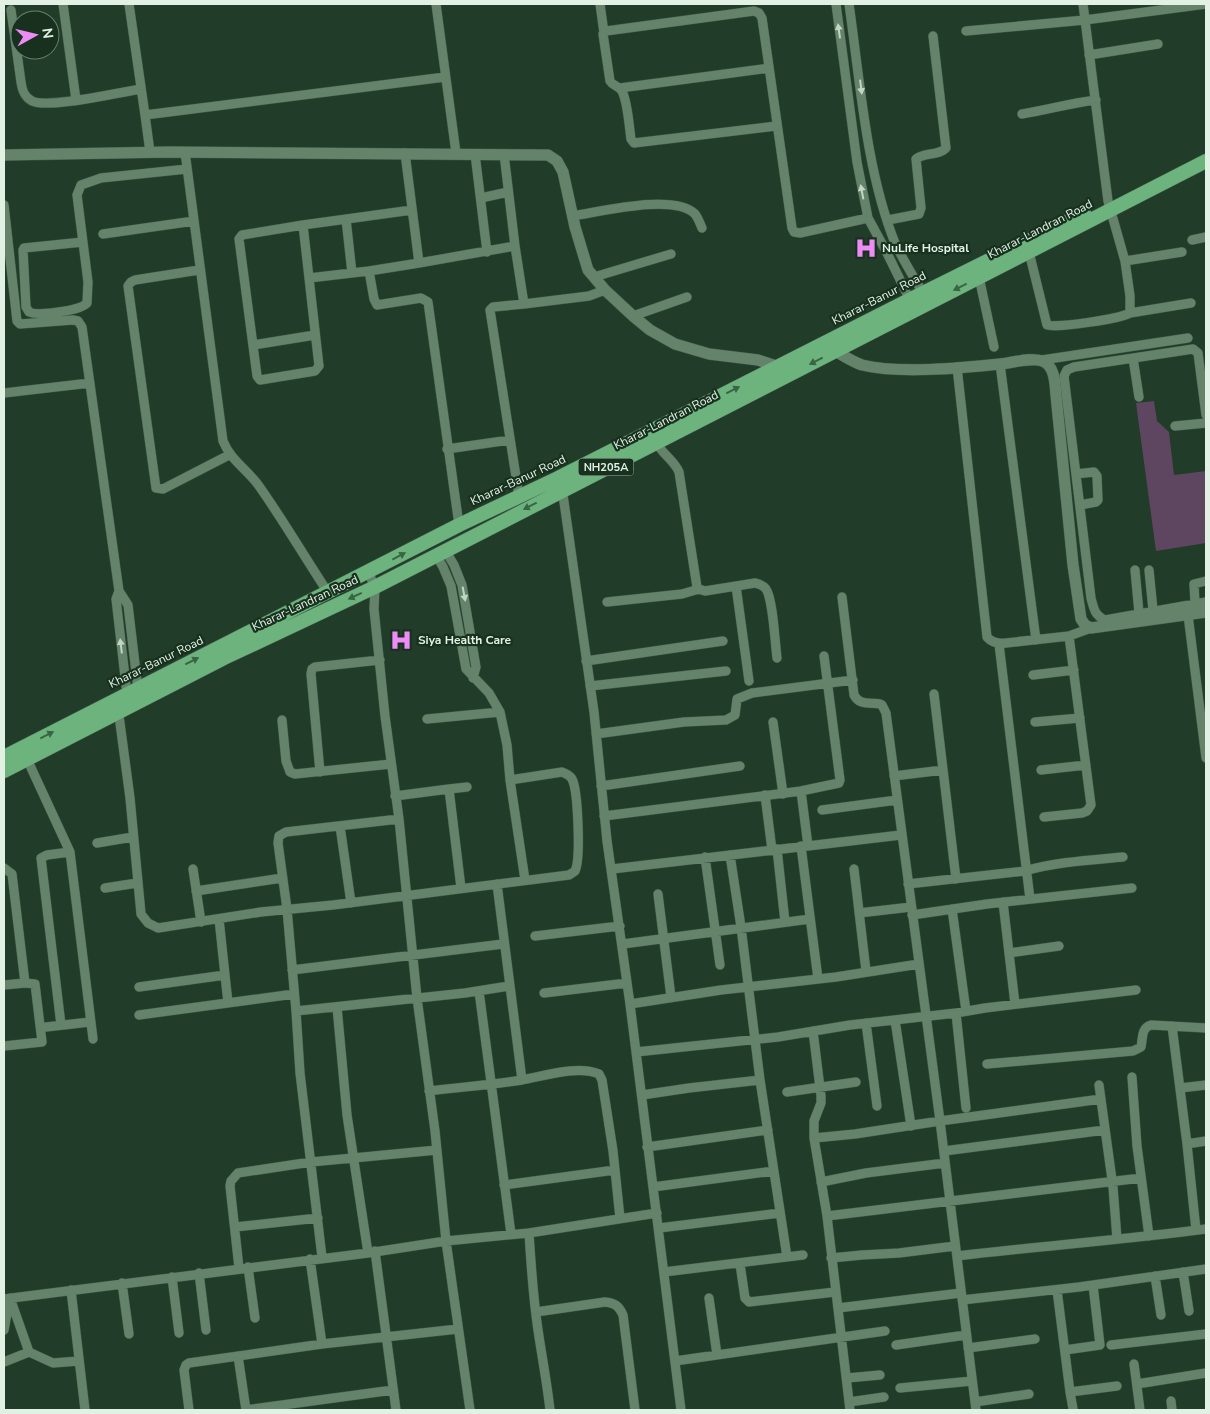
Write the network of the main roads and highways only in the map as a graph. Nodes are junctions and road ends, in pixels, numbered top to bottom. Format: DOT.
graph roads {
  1 [pos="1206,151"];
  2 [pos="1206,161"];
  3 [pos="1109,206"];
  4 [pos="903,307"];
  5 [pos="781,372"];
  6 [pos="560,484"];
  7 [pos="4,757"];
  8 [pos="4,771"];
  1 -- 3 [label="highway, Kharar-Banur Road / NH205A"];
  2 -- 3 [label="highway, Kharar-Landran Road / NH205A"];
  3 -- 4 [label="highway, Kharar-Banur Road / NH205A"];
  3 -- 4 [label="highway, Kharar-Landran Road / NH205A, one-way"];
  4 -- 5 [label="highway, Kharar-Banur Road / NH205A"];
  4 -- 5 [label="highway, Kharar-Landran Road / NH205A, one-way"];
  6 -- 5 [label="highway, Kharar-Banur Road / NH205A, one-way"];
  5 -- 6 [label="highway, Kharar-Landran Road / NH205A"];
  7 -- 6 [label="highway, Kharar-Banur Road / NH205A, one-way"];
  6 -- 8 [label="highway, Kharar-Landran Road / NH205A, one-way"];
}
